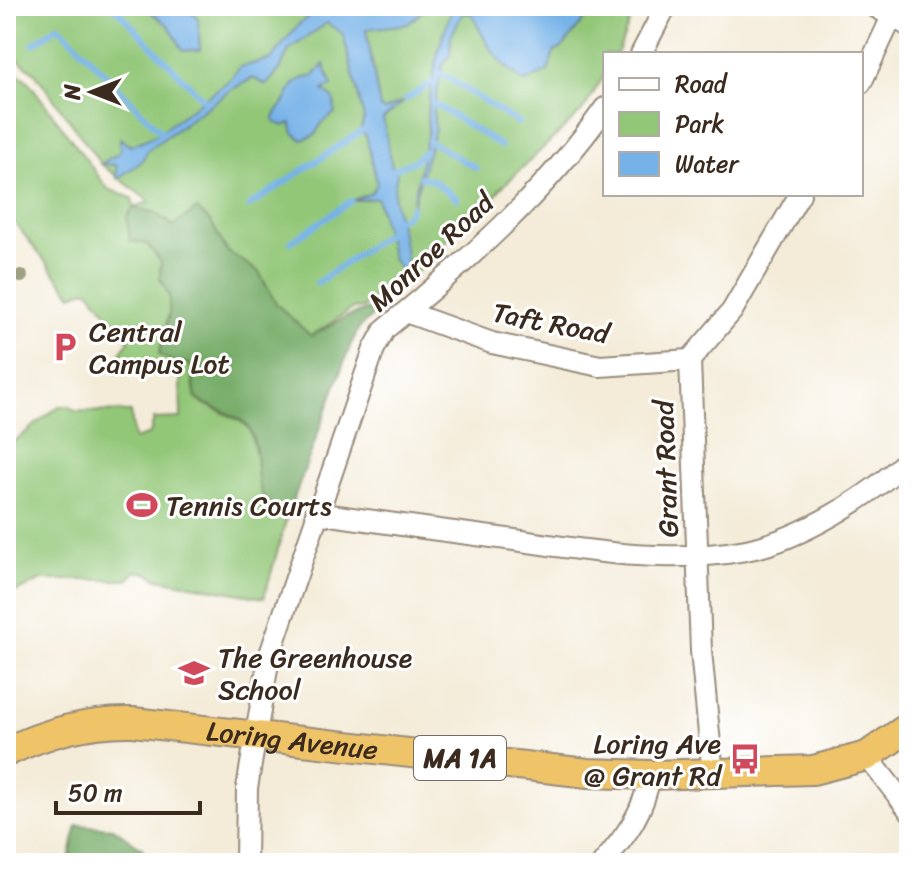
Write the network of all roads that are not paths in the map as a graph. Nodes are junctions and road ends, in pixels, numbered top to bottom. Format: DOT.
graph roads {
  1 [pos="666,6"];
  2 [pos="874,6"];
  3 [pos="900,16"];
  4 [pos="642,52"];
  5 [pos="863,80"];
  6 [pos="603,111"];
  7 [pos="799,196"];
  8 [pos="406,312"];
  9 [pos="690,360"];
  10 [pos="909,458"];
  11 [pos="316,513"];
  12 [pos="697,557"];
  13 [pos="909,727"];
  14 [pos="255,736"];
  15 [pos="7,755"];
  16 [pos="867,756"];
  17 [pos="650,775"];
  18 [pos="713,775"];
  19 [pos="909,810"];
  20 [pos="246,863"];
  21 [pos="603,863"];
  1 -- 4 [label="street"];
  2 -- 3 [label="street"];
  3 -- 5 [label="street"];
  6 -- 8 [label="street, Monroe Road"];
  7 -- 9 [label="street, Grant Road"];
  8 -- 9 [label="street, Taft Road"];
  8 -- 11 [label="street, Monroe Road"];
  9 -- 12 [label="street, Grant Road"];
  10 -- 12 [label="street"];
  11 -- 12 [label="street"];
  11 -- 14 [label="street, Monroe Road"];
  12 -- 18 [label="street, Grant Road"];
  13 -- 16 [label="highway, Loring Avenue / MA 1A"];
  14 -- 15 [label="highway, Loring Avenue / MA 1A"];
  14 -- 17 [label="highway, Loring Avenue / MA 1A"];
  14 -- 20 [label="street, Monroe Road"];
  16 -- 18 [label="highway, Loring Avenue / MA 1A"];
  16 -- 19 [label="street"];
  17 -- 18 [label="highway, Loring Avenue / MA 1A"];
  17 -- 21 [label="street"];
}
